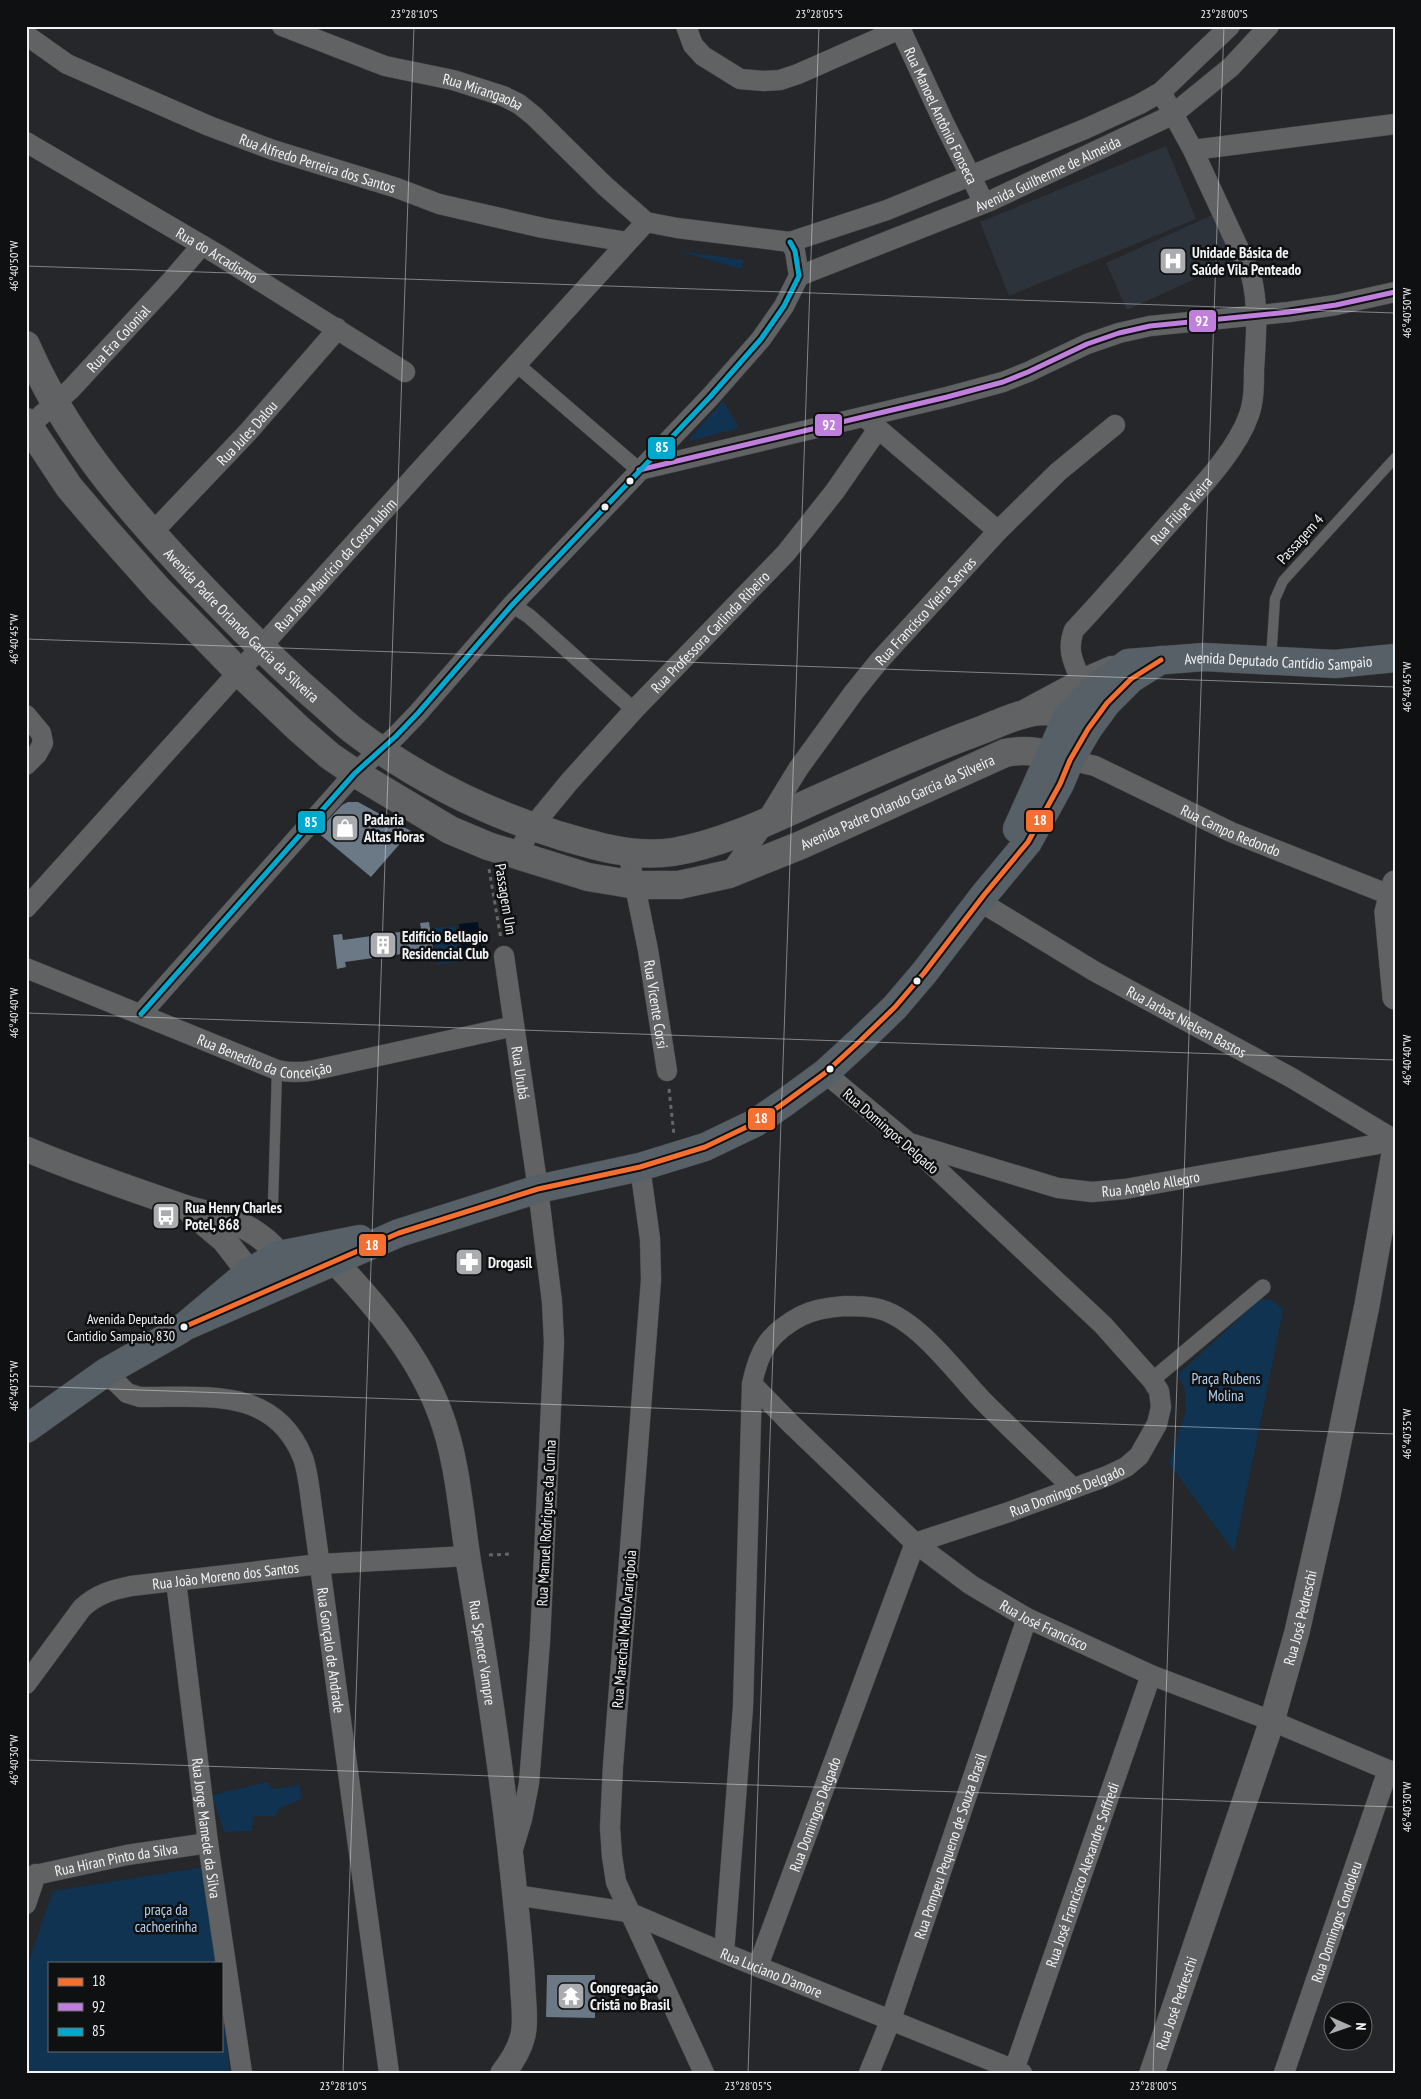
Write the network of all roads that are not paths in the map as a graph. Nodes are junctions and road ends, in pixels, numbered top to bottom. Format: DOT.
graph roads {
  1 [pos="282,26"];
  2 [pos="686,26"];
  3 [pos="1230,26"];
  4 [pos="1268,26"];
  5 [pos="900,28"];
  6 [pos="26,35"];
  7 [pos="1161,92"];
  8 [pos="1172,115"];
  9 [pos="1395,124"];
  10 [pos="26,142"];
  11 [pos="1193,150"];
  12 [pos="970,175"];
  13 [pos="984,203"];
  14 [pos="646,222"];
  15 [pos="627,242"];
  16 [pos="790,242"];
  17 [pos="202,245"];
  18 [pos="799,276"];
  19 [pos="1395,292"];
  20 [pos="1256,317"];
  21 [pos="336,328"];
  22 [pos="26,345"];
  23 [pos="516,364"];
  24 [pos="405,372"];
  25 [pos="55,404"];
  26 [pos="863,416"];
  27 [pos="28,424"];
  28 [pos="1115,425"];
  29 [pos="878,429"];
  30 [pos="1395,458"];
  31 [pos="639,470"];
  32 [pos="998,531"];
  33 [pos="152,533"];
  34 [pos="512,605"];
  35 [pos="261,647"];
  36 [pos="1395,658"];
  37 [pos="1161,660"];
  38 [pos="1271,660"];
  39 [pos="1128,664"];
  40 [pos="239,672"];
  41 [pos="1082,683"];
  42 [pos="634,710"];
  43 [pos="26,715"];
  44 [pos="1022,715"];
  45 [pos="1078,723"];
  46 [pos="380,749"];
  47 [pos="1060,756"];
  48 [pos="26,766"];
  49 [pos="354,773"];
  50 [pos="765,823"];
  51 [pos="532,827"];
  52 [pos="628,852"];
  53 [pos="517,855"];
  54 [pos="728,874"];
  55 [pos="636,885"];
  56 [pos="1394,892"];
  57 [pos="981,898"];
  58 [pos="26,908"];
  59 [pos="504,956"];
  60 [pos="26,968"];
  61 [pos="1395,997"];
  62 [pos="141,1014"];
  63 [pos="514,1026"];
  64 [pos="277,1070"];
  65 [pos="667,1071"];
  66 [pos="825,1073"];
  67 [pos="1395,1140"];
  68 [pos="909,1143"];
  69 [pos="1395,1148"];
  70 [pos="26,1149"];
  71 [pos="640,1167"];
  72 [pos="538,1189"];
  73 [pos="273,1204"];
  74 [pos="186,1207"];
  75 [pos="399,1233"];
  76 [pos="279,1255"];
  77 [pos="334,1262"];
  78 [pos="249,1272"];
  79 [pos="281,1285"];
  80 [pos="1263,1287"];
  81 [pos="184,1327"];
  82 [pos="106,1372"];
  83 [pos="1152,1380"];
  84 [pos="752,1384"];
  85 [pos="26,1429"];
  86 [pos="1073,1488"];
  87 [pos="915,1543"];
  88 [pos="468,1556"];
  89 [pos="320,1564"];
  90 [pos="176,1581"];
  91 [pos="1027,1618"];
  92 [pos="1151,1675"];
  93 [pos="26,1684"];
  94 [pos="1272,1721"];
  95 [pos="1390,1774"];
  96 [pos="1395,1799"];
  97 [pos="208,1843"];
  98 [pos="511,1854"];
  99 [pos="31,1875"];
  100 [pos="515,1895"];
  101 [pos="26,1904"];
  102 [pos="628,1912"];
  103 [pos="724,1953"];
  104 [pos="758,1966"];
  105 [pos="891,2019"];
  106 [pos="1017,2072"];
  107 [pos="242,2073"];
  108 [pos="389,2073"];
  109 [pos="503,2073"];
  110 [pos="704,2073"];
  111 [pos="869,2073"];
  112 [pos="1152,2073"];
  113 [pos="1284,2073"];
  1 -- 14 [label="street, Rua Mirangaoba"];
  2 -- 5 [label="street"];
  3 -- 7 [label="street, Avenida Guilherme de Almeida"];
  4 -- 8 [label="street, Avenida Guilherme de Almeida"];
  5 -- 12 [label="street, Rua Manoel Antônio Fonseca"];
  6 -- 15 [label="street, Rua Alfredo Perreira dos Santos"];
  7 -- 8 [label="street, Rua Filipe Vieira"];
  7 -- 12 [label="street, Avenida Guilherme de Almeida"];
  8 -- 11 [label="street, Rua Filipe Vieira"];
  8 -- 13 [label="street, Avenida Guilherme de Almeida"];
  9 -- 11 [label="street"];
  10 -- 17 [label="street, Rua do Arcadismo"];
  11 -- 20 [label="street, Rua Filipe Vieira"];
  12 -- 13 [label="street, Rua Manoel Antônio Fonseca"];
  12 -- 16 [label="street, Avenida Guilherme de Almeida"];
  13 -- 18 [label="street, Avenida Guilherme de Almeida"];
  14 -- 15 [label="street, Rua João Maurício da Costa Jubim"];
  14 -- 16 [label="street"];
  15 -- 23 [label="street, Rua João Maurício da Costa Jubim"];
  16 -- 18 [label="street"];
  17 -- 21 [label="street, Rua do Arcadismo"];
  17 -- 25 [label="street, Rua Era Colonial"];
  18 -- 31 [label="street"];
  19 -- 20 [label="street"];
  20 -- 26 [label="street"];
  20 -- 41 [label="street, Rua Filipe Vieira"];
  21 -- 24 [label="street, Rua do Arcadismo"];
  21 -- 33 [label="street, Rua Jules Dalou"];
  22 -- 25 [label="main road, Avenida Padre Orlando Garcia da Silveira"];
  23 -- 31 [label="street"];
  23 -- 35 [label="street, Rua João Maurício da Costa Jubim"];
  25 -- 27 [label="street, Rua Era Colonial"];
  25 -- 33 [label="main road, Avenida Padre Orlando Garcia da Silveira"];
  26 -- 29 [label="street"];
  26 -- 31 [label="street"];
  27 -- 40 [label="main road, Avenida Padre Orlando Garcia da Silveira"];
  28 -- 32 [label="street, Rua Francisco Vieira Servas"];
  29 -- 32 [label="street"];
  29 -- 42 [label="street, Rua Professora Carlinda Ribeiro"];
  30 -- 38 [label="lane, Passagem 4"];
  31 -- 34 [label="street"];
  32 -- 50 [label="street, Rua Francisco Vieira Servas"];
  33 -- 35 [label="main road, Avenida Padre Orlando Garcia da Silveira"];
  34 -- 42 [label="street"];
  34 -- 46 [label="street"];
  35 -- 40 [label="street, Rua João Maurício da Costa Jubim"];
  35 -- 46 [label="main road, Avenida Padre Orlando Garcia da Silveira"];
  36 -- 38 [label="main road, Avenida Deputado Cantídio Sampaio"];
  37 -- 38 [label="main road, Avenida Deputado Cantídio Sampaio"];
  37 -- 39 [label="main road, Avenida Deputado Cantídio Sampaio"];
  37 -- 45 [label="main road, Avenida Deputado Cantídio Sampaio"];
  39 -- 41 [label="main road"];
  39 -- 45 [label="main road, Avenida Deputado Cantídio Sampaio"];
  40 -- 49 [label="main road, Avenida Padre Orlando Garcia da Silveira"];
  40 -- 58 [label="street, Rua João Maurício da Costa Jubim"];
  41 -- 44 [label="main road"];
  42 -- 51 [label="street, Rua Professora Carlinda Ribeiro"];
  43 -- 48 [label="street"];
  44 -- 45 [label="main road, Avenida Padre Orlando Garcia da Silveira"];
  44 -- 50 [label="main road, Avenida Padre Orlando Garcia da Silveira"];
  45 -- 47 [label="main road, Avenida Deputado Cantídio Sampaio"];
  46 -- 49 [label="street"];
  46 -- 51 [label="main road, Avenida Padre Orlando Garcia da Silveira"];
  47 -- 54 [label="main road, Avenida Padre Orlando Garcia da Silveira"];
  47 -- 56 [label="street, Rua Campo Redondo"];
  47 -- 57 [label="main road, Avenida Deputado Cantídio Sampaio"];
  49 -- 53 [label="main road, Avenida Padre Orlando Garcia da Silveira"];
  49 -- 62 [label="street"];
  50 -- 52 [label="main road, Avenida Padre Orlando Garcia da Silveira"];
  50 -- 54 [label="street"];
  51 -- 52 [label="main road, Avenida Padre Orlando Garcia da Silveira"];
  51 -- 53 [label="street"];
  52 -- 55 [label="street, Rua Vicente Corsi"];
  53 -- 55 [label="main road, Avenida Padre Orlando Garcia da Silveira"];
  54 -- 55 [label="main road, Avenida Padre Orlando Garcia da Silveira"];
  55 -- 65 [label="street, Rua Vicente Corsi"];
  56 -- 61 [label="street"];
  57 -- 66 [label="main road, Avenida Deputado Cantídio Sampaio"];
  57 -- 67 [label="street, Rua Jarbas Nielsen Bastos"];
  59 -- 63 [label="street, Rua Urubá"];
  60 -- 62 [label="street, Rua Benedito da Conceição"];
  62 -- 64 [label="street, Rua Benedito da Conceição"];
  63 -- 64 [label="street, Rua Benedito da Conceição"];
  63 -- 72 [label="street, Rua Urubá"];
  64 -- 73 [label="lane"];
  66 -- 68 [label="street, Rua Domingos Delgado"];
  66 -- 71 [label="main road, Avenida Deputado Cantídio Sampaio"];
  67 -- 68 [label="street, Rua Angelo Allegro"];
  68 -- 83 [label="street, Rua Domingos Delgado"];
  69 -- 94 [label="street, Rua José Pedreschi"];
  70 -- 74 [label="street"];
  71 -- 72 [label="main road, Avenida Deputado Cantídio Sampaio"];
  71 -- 102 [label="street, Rua Marechal Mello Ararigboia"];
  72 -- 75 [label="main road, Avenida Deputado Cantídio Sampaio"];
  72 -- 98 [label="street, Rua Manuel Rodrigues da Cunha"];
  74 -- 76 [label="street"];
  74 -- 78 [label="street"];
  75 -- 76 [label="main road, Avenida Deputado Cantídio Sampaio"];
  75 -- 77 [label="main road, Avenida Deputado Cantídio Sampaio"];
  76 -- 78 [label="main road, Avenida Deputado Cantídio Sampaio"];
  76 -- 79 [label="street"];
  77 -- 79 [label="main road, Avenida Deputado Cantídio Sampaio"];
  77 -- 88 [label="street, Rua Spencer Vampre"];
  78 -- 79 [label="street"];
  78 -- 81 [label="main road, Avenida Deputado Cantídio Sampaio"];
  79 -- 81 [label="main road, Avenida Deputado Cantídio Sampaio"];
  80 -- 83 [label="street"];
  81 -- 82 [label="main road, Avenida Deputado Cantídio Sampaio"];
  82 -- 85 [label="main road, Avenida Deputado Cantídio Sampaio"];
  82 -- 89 [label="street, Rua Gonçalo de Andrade"];
  83 -- 86 [label="street, Rua Domingos Delgado"];
  84 -- 86 [label="street"];
  84 -- 87 [label="street, Rua José Francisco"];
  84 -- 103 [label="street"];
  86 -- 87 [label="street, Rua Domingos Delgado"];
  87 -- 91 [label="street, Rua José Francisco"];
  87 -- 104 [label="street, Rua Domingos Delgado"];
  88 -- 89 [label="street, Rua João Moreno dos Santos"];
  88 -- 98 [label="street, Rua Spencer Vampre"];
  89 -- 90 [label="street, Rua João Moreno dos Santos"];
  89 -- 108 [label="street, Rua Gonçalo de Andrade"];
  90 -- 93 [label="street, Rua João Moreno dos Santos"];
  90 -- 97 [label="street, Rua Jorge Mamede da Silva"];
  91 -- 92 [label="street, Rua José Francisco"];
  91 -- 105 [label="street, Rua Pompeu Pequeno de Souza Brasil"];
  92 -- 94 [label="street, Rua José Francisco"];
  92 -- 106 [label="street, Rua José Francisco Alexandre Soffredi"];
  94 -- 95 [label="street, Rua José Francisco"];
  94 -- 112 [label="street, Rua José Pedreschi"];
  95 -- 96 [label="street"];
  95 -- 113 [label="street, Rua Domingos Condoleu"];
  97 -- 99 [label="street, Rua Hiran Pinto da Silva"];
  97 -- 107 [label="street, Rua Jorge Mamede da Silva"];
  98 -- 100 [label="street, Rua Spencer Vampre"];
  99 -- 101 [label="street"];
  100 -- 102 [label="street, Rua Luciano D'amore"];
  100 -- 109 [label="street, Rua Spencer Vampre"];
  102 -- 103 [label="street, Rua Luciano D'amore"];
  102 -- 110 [label="street, Rua Marechal Mello Ararigboia"];
  103 -- 104 [label="street, Rua Luciano D'amore"];
  104 -- 105 [label="street, Rua Luciano D'amore"];
  105 -- 106 [label="street, Rua Luciano D'amore"];
  105 -- 111 [label="street, Rua Pompeu Pequeno de Souza Brasil"];
}
